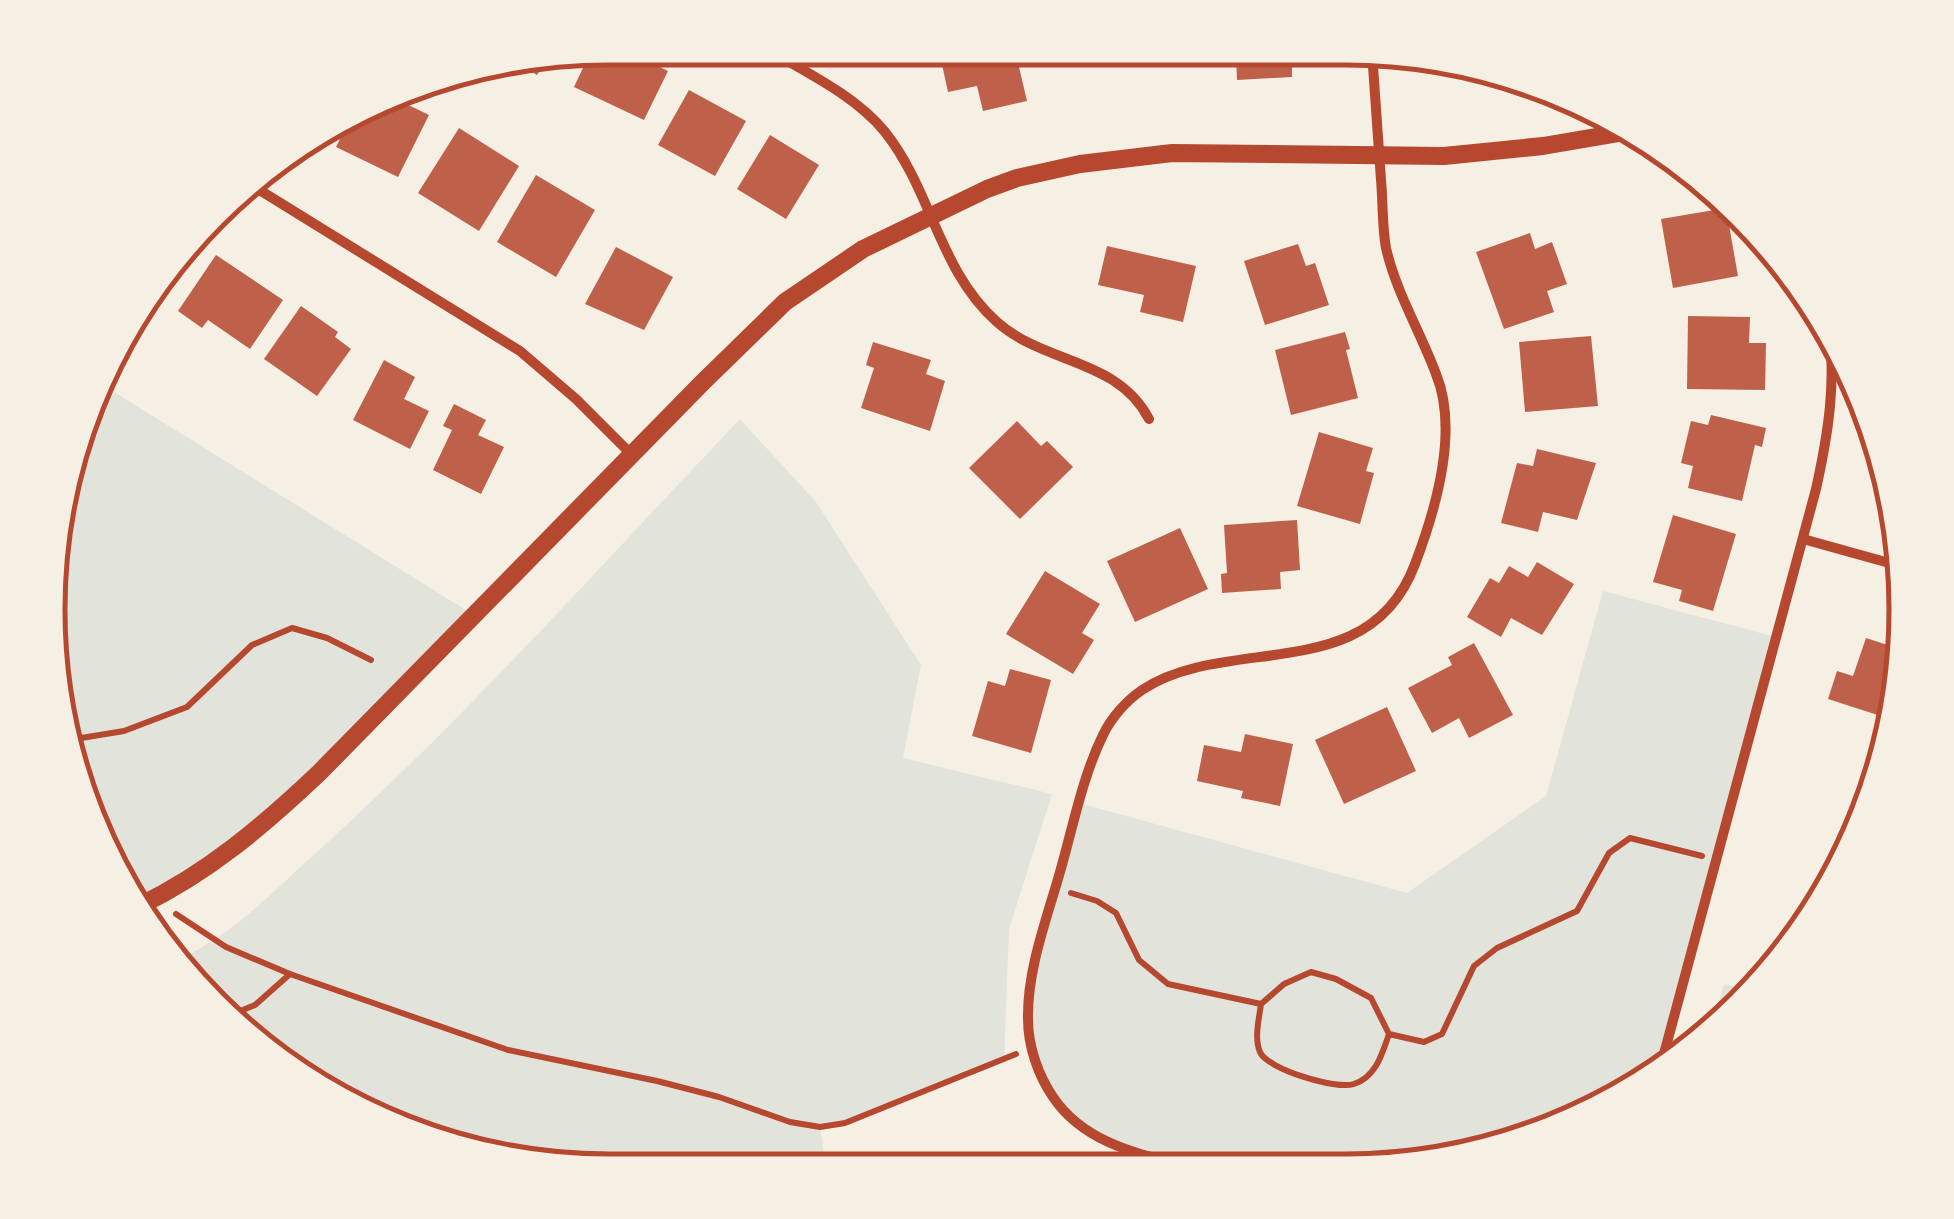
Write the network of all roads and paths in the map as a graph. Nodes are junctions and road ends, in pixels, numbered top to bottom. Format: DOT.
graph roads {
  1 [pos="792,65"];
  2 [pos="1373,66"];
  3 [pos="1612,135"];
  4 [pos="1380,156"];
  5 [pos="261,191"];
  6 [pos="930,217"];
  7 [pos="1831,366"];
  8 [pos="1149,419"];
  9 [pos="631,454"];
  10 [pos="1802,539"];
  11 [pos="1887,562"];
  12 [pos="371,660"];
  13 [pos="81,738"];
  14 [pos="1716,860"];
  15 [pos="1056,888"];
  16 [pos="149,900"];
  17 [pos="153,906"];
  18 [pos="290,974"];
  19 [pos="1261,1004"];
  20 [pos="241,1010"];
  21 [pos="1389,1034"];
  22 [pos="1030,1046"];
  23 [pos="1665,1049"];
  24 [pos="1137,1154"];
  1 -- 6 [label="street"];
  2 -- 4 [label="street"];
  3 -- 4 [label="street"];
  4 -- 6 [label="street"];
  4 -- 15 [label="street"];
  5 -- 9 [label="street"];
  6 -- 8 [label="street"];
  6 -- 9 [label="street"];
  7 -- 10 [label="street"];
  9 -- 16 [label="street"];
  10 -- 11 [label="street"];
  10 -- 14 [label="street"];
  12 -- 13 [label="path"];
  14 -- 21 [label="path"];
  14 -- 23 [label="street"];
  15 -- 19 [label="path"];
  15 -- 22 [label="street"];
  17 -- 18 [label="path"];
  18 -- 20 [label="path"];
  18 -- 22 [label="path"];
  19 -- 21 [label="path"];
  19 -- 21 [label="path"];
  22 -- 24 [label="street"];
}
